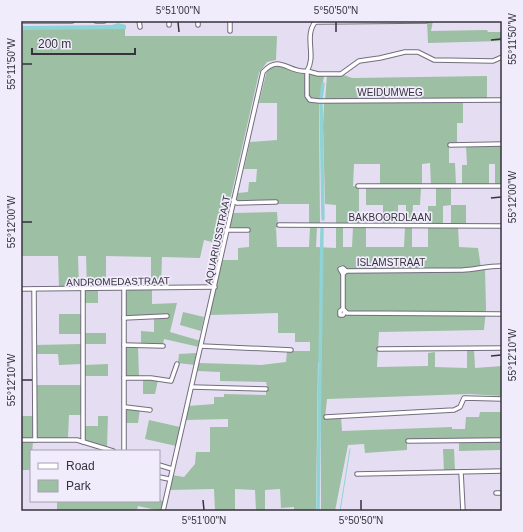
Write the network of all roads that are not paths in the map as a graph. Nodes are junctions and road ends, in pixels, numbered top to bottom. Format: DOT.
graph roads {
  1 [pos="21,21"];
  2 [pos="72,21"];
  3 [pos="96,21"];
  4 [pos="104,21"];
  5 [pos="139,21"];
  6 [pos="230,21"];
  7 [pos="316,21"];
  8 [pos="355,21"];
  9 [pos="393,21"];
  10 [pos="426,21"];
  11 [pos="140,27"];
  12 [pos="230,31"];
  13 [pos="502,56"];
  14 [pos="308,71"];
  15 [pos="502,100"];
  16 [pos="502,144"];
  17 [pos="450,145"];
  18 [pos="358,186"];
  19 [pos="502,186"];
  20 [pos="233,200"];
  21 [pos="276,202"];
  22 [pos="279,226"];
  23 [pos="502,226"];
  24 [pos="226,230"];
  25 [pos="248,230"];
  26 [pos="502,266"];
  27 [pos="215,288"];
  28 [pos="21,289"];
  29 [pos="34,289"];
  30 [pos="83,289"];
  31 [pos="124,289"];
  32 [pos="502,314"];
  33 [pos="167,316"];
  34 [pos="124,318"];
  35 [pos="124,345"];
  36 [pos="163,346"];
  37 [pos="201,346"];
  38 [pos="502,348"];
  39 [pos="379,349"];
  40 [pos="291,350"];
  41 [pos="177,364"];
  42 [pos="124,378"];
  43 [pos="192,386"];
  44 [pos="266,388"];
  45 [pos="502,399"];
  46 [pos="125,407"];
  47 [pos="150,410"];
  48 [pos="326,417"];
  49 [pos="21,440"];
  50 [pos="35,440"];
  51 [pos="502,440"];
  52 [pos="408,441"];
  53 [pos="83,442"];
  54 [pos="110,450"];
  55 [pos="124,450"];
  56 [pos="160,465"];
  57 [pos="172,469"];
  58 [pos="502,471"];
  59 [pos="461,472"];
  60 [pos="357,474"];
  61 [pos="160,478"];
  62 [pos="169,479"];
  63 [pos="496,493"];
  64 [pos="502,493"];
  65 [pos="162,511"];
  66 [pos="463,511"];
  1 -- 2 [label="street"];
  3 -- 4 [label="street"];
  5 -- 11 [label="street"];
  6 -- 12 [label="street"];
  7 -- 8 [label="street"];
  7 -- 14 [label="street"];
  8 -- 9 [label="street"];
  9 -- 10 [label="street"];
  13 -- 14 [label="street, AQUARIUSSTRAAT"];
  14 -- 15 [label="street, WEIDUMWEG"];
  14 -- 20 [label="street, AQUARIUSSTRAAT"];
  16 -- 17 [label="street"];
  18 -- 19 [label="street"];
  20 -- 21 [label="street"];
  20 -- 24 [label="street, AQUARIUSSTRAAT"];
  22 -- 23 [label="street, BAKBOORDLAAN"];
  24 -- 25 [label="street"];
  24 -- 27 [label="street, AQUARIUSSTRAAT"];
  26 -- 32 [label="street, ISLAMSTRAAT"];
  27 -- 31 [label="street, ANDROMEDASTRAAT"];
  27 -- 37 [label="street, AQUARIUSSTRAAT"];
  28 -- 29 [label="street, ANDROMEDASTRAAT"];
  29 -- 30 [label="street, ANDROMEDASTRAAT"];
  29 -- 50 [label="street"];
  30 -- 31 [label="street, ANDROMEDASTRAAT"];
  30 -- 53 [label="street"];
  31 -- 34 [label="street"];
  33 -- 34 [label="street"];
  34 -- 35 [label="street"];
  35 -- 36 [label="street"];
  35 -- 42 [label="street"];
  37 -- 40 [label="street"];
  37 -- 43 [label="street, AQUARIUSSTRAAT"];
  38 -- 39 [label="street"];
  41 -- 42 [label="street"];
  42 -- 46 [label="street"];
  43 -- 44 [label="street"];
  43 -- 57 [label="street, AQUARIUSSTRAAT"];
  45 -- 48 [label="street"];
  46 -- 47 [label="street"];
  46 -- 55 [label="street"];
  49 -- 50 [label="street"];
  50 -- 53 [label="street"];
  51 -- 52 [label="street"];
  53 -- 54 [label="street"];
  56 -- 57 [label="street"];
  57 -- 62 [label="street, AQUARIUSSTRAAT"];
  58 -- 59 [label="street"];
  59 -- 60 [label="street"];
  59 -- 66 [label="street"];
  61 -- 62 [label="street"];
  62 -- 65 [label="street, AQUARIUSSTRAAT"];
  63 -- 64 [label="street"];
}
